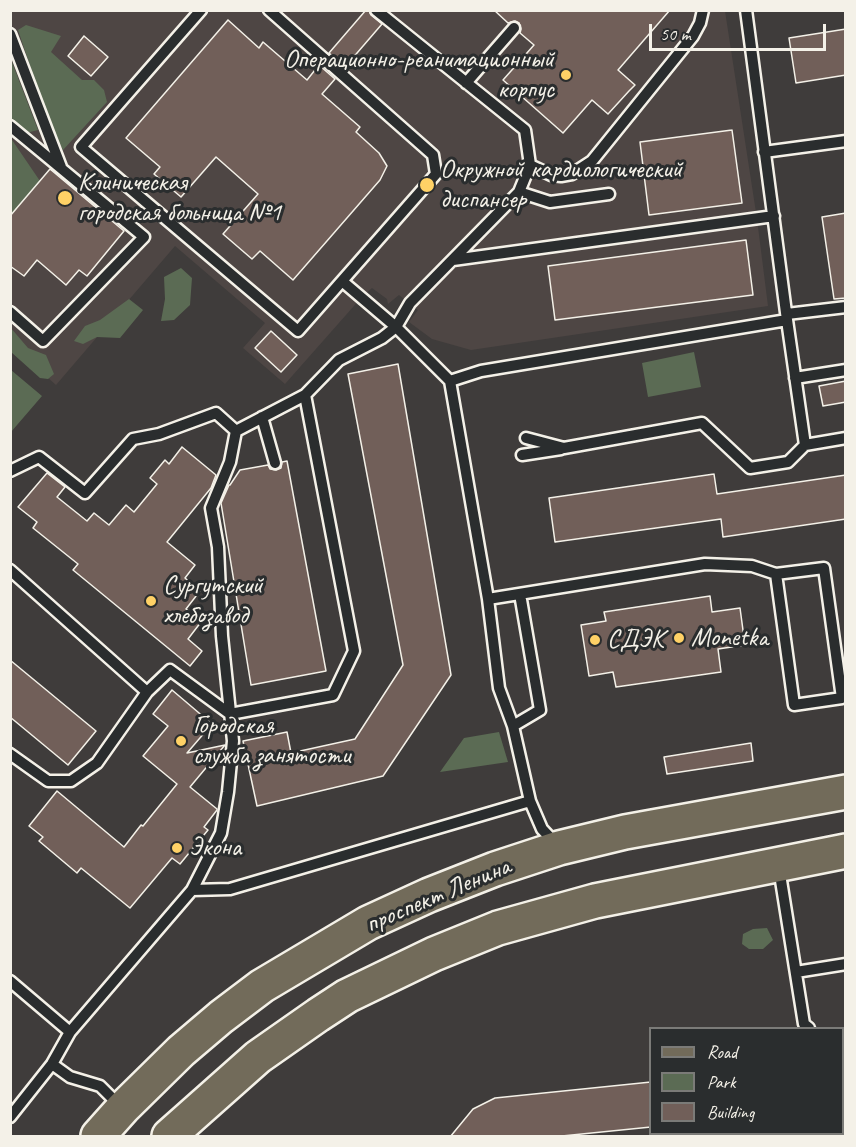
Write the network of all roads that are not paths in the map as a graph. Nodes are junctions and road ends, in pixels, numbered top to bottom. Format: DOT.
graph roads {
  1 [pos="201,10"];
  2 [pos="269,10"];
  3 [pos="376,10"];
  4 [pos="703,10"];
  5 [pos="746,10"];
  6 [pos="514,28"];
  7 [pos="10,34"];
  8 [pos="466,83"];
  9 [pos="10,126"];
  10 [pos="846,141"];
  11 [pos="764,152"];
  12 [pos="530,165"];
  13 [pos="61,167"];
  14 [pos="519,192"];
  15 [pos="609,194"];
  16 [pos="774,216"];
  17 [pos="453,260"];
  18 [pos="342,281"];
  19 [pos="846,307"];
  20 [pos="10,312"];
  21 [pos="787,317"];
  22 [pos="396,327"];
  23 [pos="846,370"];
  24 [pos="795,378"];
  25 [pos="450,381"];
  26 [pos="305,395"];
  27 [pos="262,417"];
  28 [pos="236,431"];
  29 [pos="526,438"];
  30 [pos="846,438"];
  31 [pos="805,445"];
  32 [pos="564,448"];
  33 [pos="522,455"];
  34 [pos="275,463"];
  35 [pos="10,471"];
  36 [pos="10,570"];
  37 [pos="776,574"];
  38 [pos="520,594"];
  39 [pos="488,599"];
  40 [pos="147,692"];
  41 [pos="230,714"];
  42 [pos="513,726"];
  43 [pos="10,754"];
  44 [pos="846,792"];
  45 [pos="530,801"];
  46 [pos="559,848"];
  47 [pos="846,851"];
  48 [pos="778,864"];
  49 [pos="192,890"];
  50 [pos="846,964"];
  51 [pos="796,972"];
  52 [pos="10,981"];
  53 [pos="807,1027"];
  54 [pos="70,1032"];
  55 [pos="52,1064"];
  56 [pos="123,1108"];
  57 [pos="10,1117"];
  58 [pos="98,1137"];
  59 [pos="169,1137"];
  1 -- 18 [label="lane"];
  2 -- 18 [label="lane"];
  3 -- 8 [label="lane"];
  4 -- 12 [label="lane"];
  5 -- 11 [label="lane"];
  6 -- 8 [label="lane"];
  7 -- 13 [label="lane"];
  8 -- 12 [label="lane"];
  9 -- 13 [label="lane"];
  10 -- 11 [label="lane"];
  11 -- 16 [label="lane"];
  12 -- 14 [label="lane"];
  13 -- 20 [label="lane"];
  14 -- 15 [label="lane"];
  14 -- 17 [label="lane"];
  16 -- 17 [label="lane"];
  16 -- 21 [label="lane"];
  17 -- 22 [label="lane"];
  18 -- 22 [label="lane"];
  19 -- 21 [label="lane"];
  21 -- 24 [label="lane"];
  21 -- 25 [label="lane"];
  22 -- 25 [label="lane"];
  22 -- 26 [label="lane"];
  23 -- 24 [label="lane"];
  24 -- 31 [label="lane"];
  25 -- 39 [label="lane"];
  26 -- 27 [label="lane"];
  26 -- 41 [label="lane"];
  27 -- 28 [label="lane"];
  27 -- 34 [label="lane"];
  28 -- 35 [label="lane"];
  28 -- 41 [label="lane"];
  29 -- 32 [label="lane"];
  30 -- 31 [label="lane"];
  31 -- 32 [label="lane"];
  32 -- 33 [label="lane"];
  36 -- 40 [label="lane"];
  37 -- 37 [label="lane"];
  37 -- 38 [label="lane"];
  38 -- 39 [label="lane"];
  38 -- 42 [label="lane"];
  39 -- 42 [label="lane"];
  40 -- 41 [label="lane"];
  40 -- 43 [label="lane"];
  41 -- 49 [label="lane"];
  42 -- 45 [label="lane"];
  44 -- 46 [label="main road, проспект Ленина"];
  45 -- 46 [label="lane"];
  45 -- 49 [label="lane"];
  46 -- 56 [label="main road, проспект Ленина"];
  47 -- 48 [label="main road, проспект Ленина"];
  48 -- 51 [label="lane"];
  48 -- 59 [label="main road, проспект Ленина"];
  49 -- 54 [label="lane"];
  50 -- 51 [label="lane"];
  51 -- 53 [label="lane"];
  52 -- 54 [label="lane"];
  54 -- 55 [label="lane"];
  55 -- 56 [label="lane"];
  55 -- 57 [label="lane"];
  56 -- 58 [label="main road, проспект Ленина"];
}
